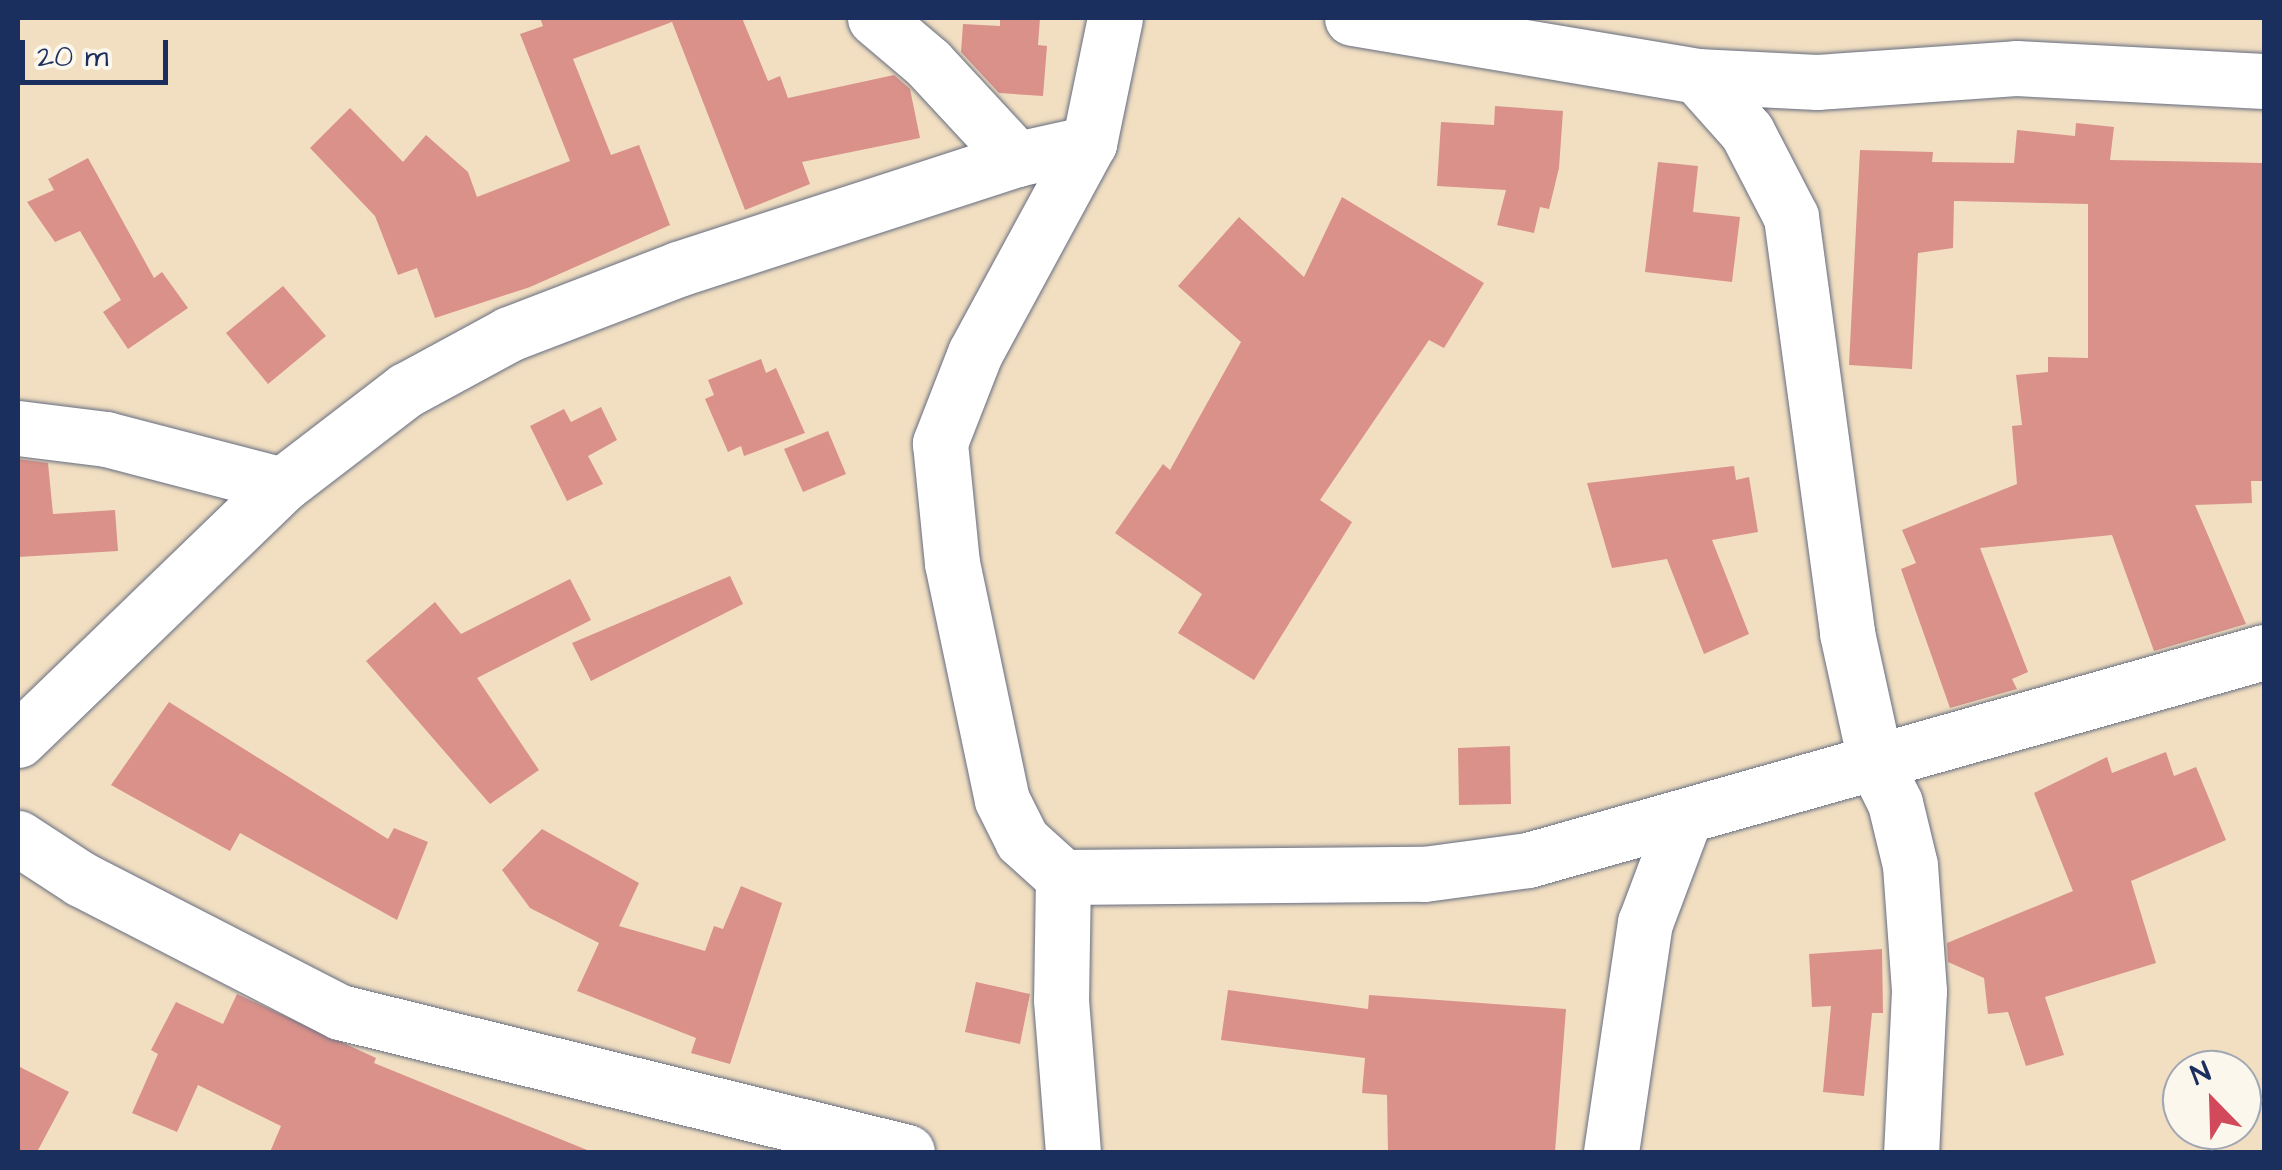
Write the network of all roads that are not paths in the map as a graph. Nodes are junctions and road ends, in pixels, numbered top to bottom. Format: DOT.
graph roads {
  1 [pos="875,18"];
  2 [pos="1116,18"];
  3 [pos="1352,18"];
  4 [pos="1697,76"];
  5 [pos="2264,81"];
  6 [pos="1090,142"];
  7 [pos="1017,159"];
  8 [pos="18,428"];
  9 [pos="282,486"];
  10 [pos="2264,652"];
  11 [pos="18,740"];
  12 [pos="1876,765"];
  13 [pos="1684,819"];
  14 [pos="18,838"];
  15 [pos="1062,877"];
  16 [pos="907,1152"];
  17 [pos="1073,1152"];
  18 [pos="1610,1152"];
  19 [pos="1911,1152"];
  1 -- 7 [label="street"];
  2 -- 6 [label="street"];
  3 -- 4 [label="street"];
  4 -- 5 [label="street"];
  4 -- 12 [label="street"];
  6 -- 7 [label="street"];
  6 -- 15 [label="street"];
  7 -- 9 [label="street"];
  8 -- 9 [label="street"];
  9 -- 11 [label="street"];
  10 -- 12 [label="street"];
  12 -- 13 [label="street"];
  12 -- 19 [label="street"];
  13 -- 15 [label="street"];
  13 -- 18 [label="street"];
  14 -- 16 [label="street"];
  15 -- 17 [label="street"];
}
